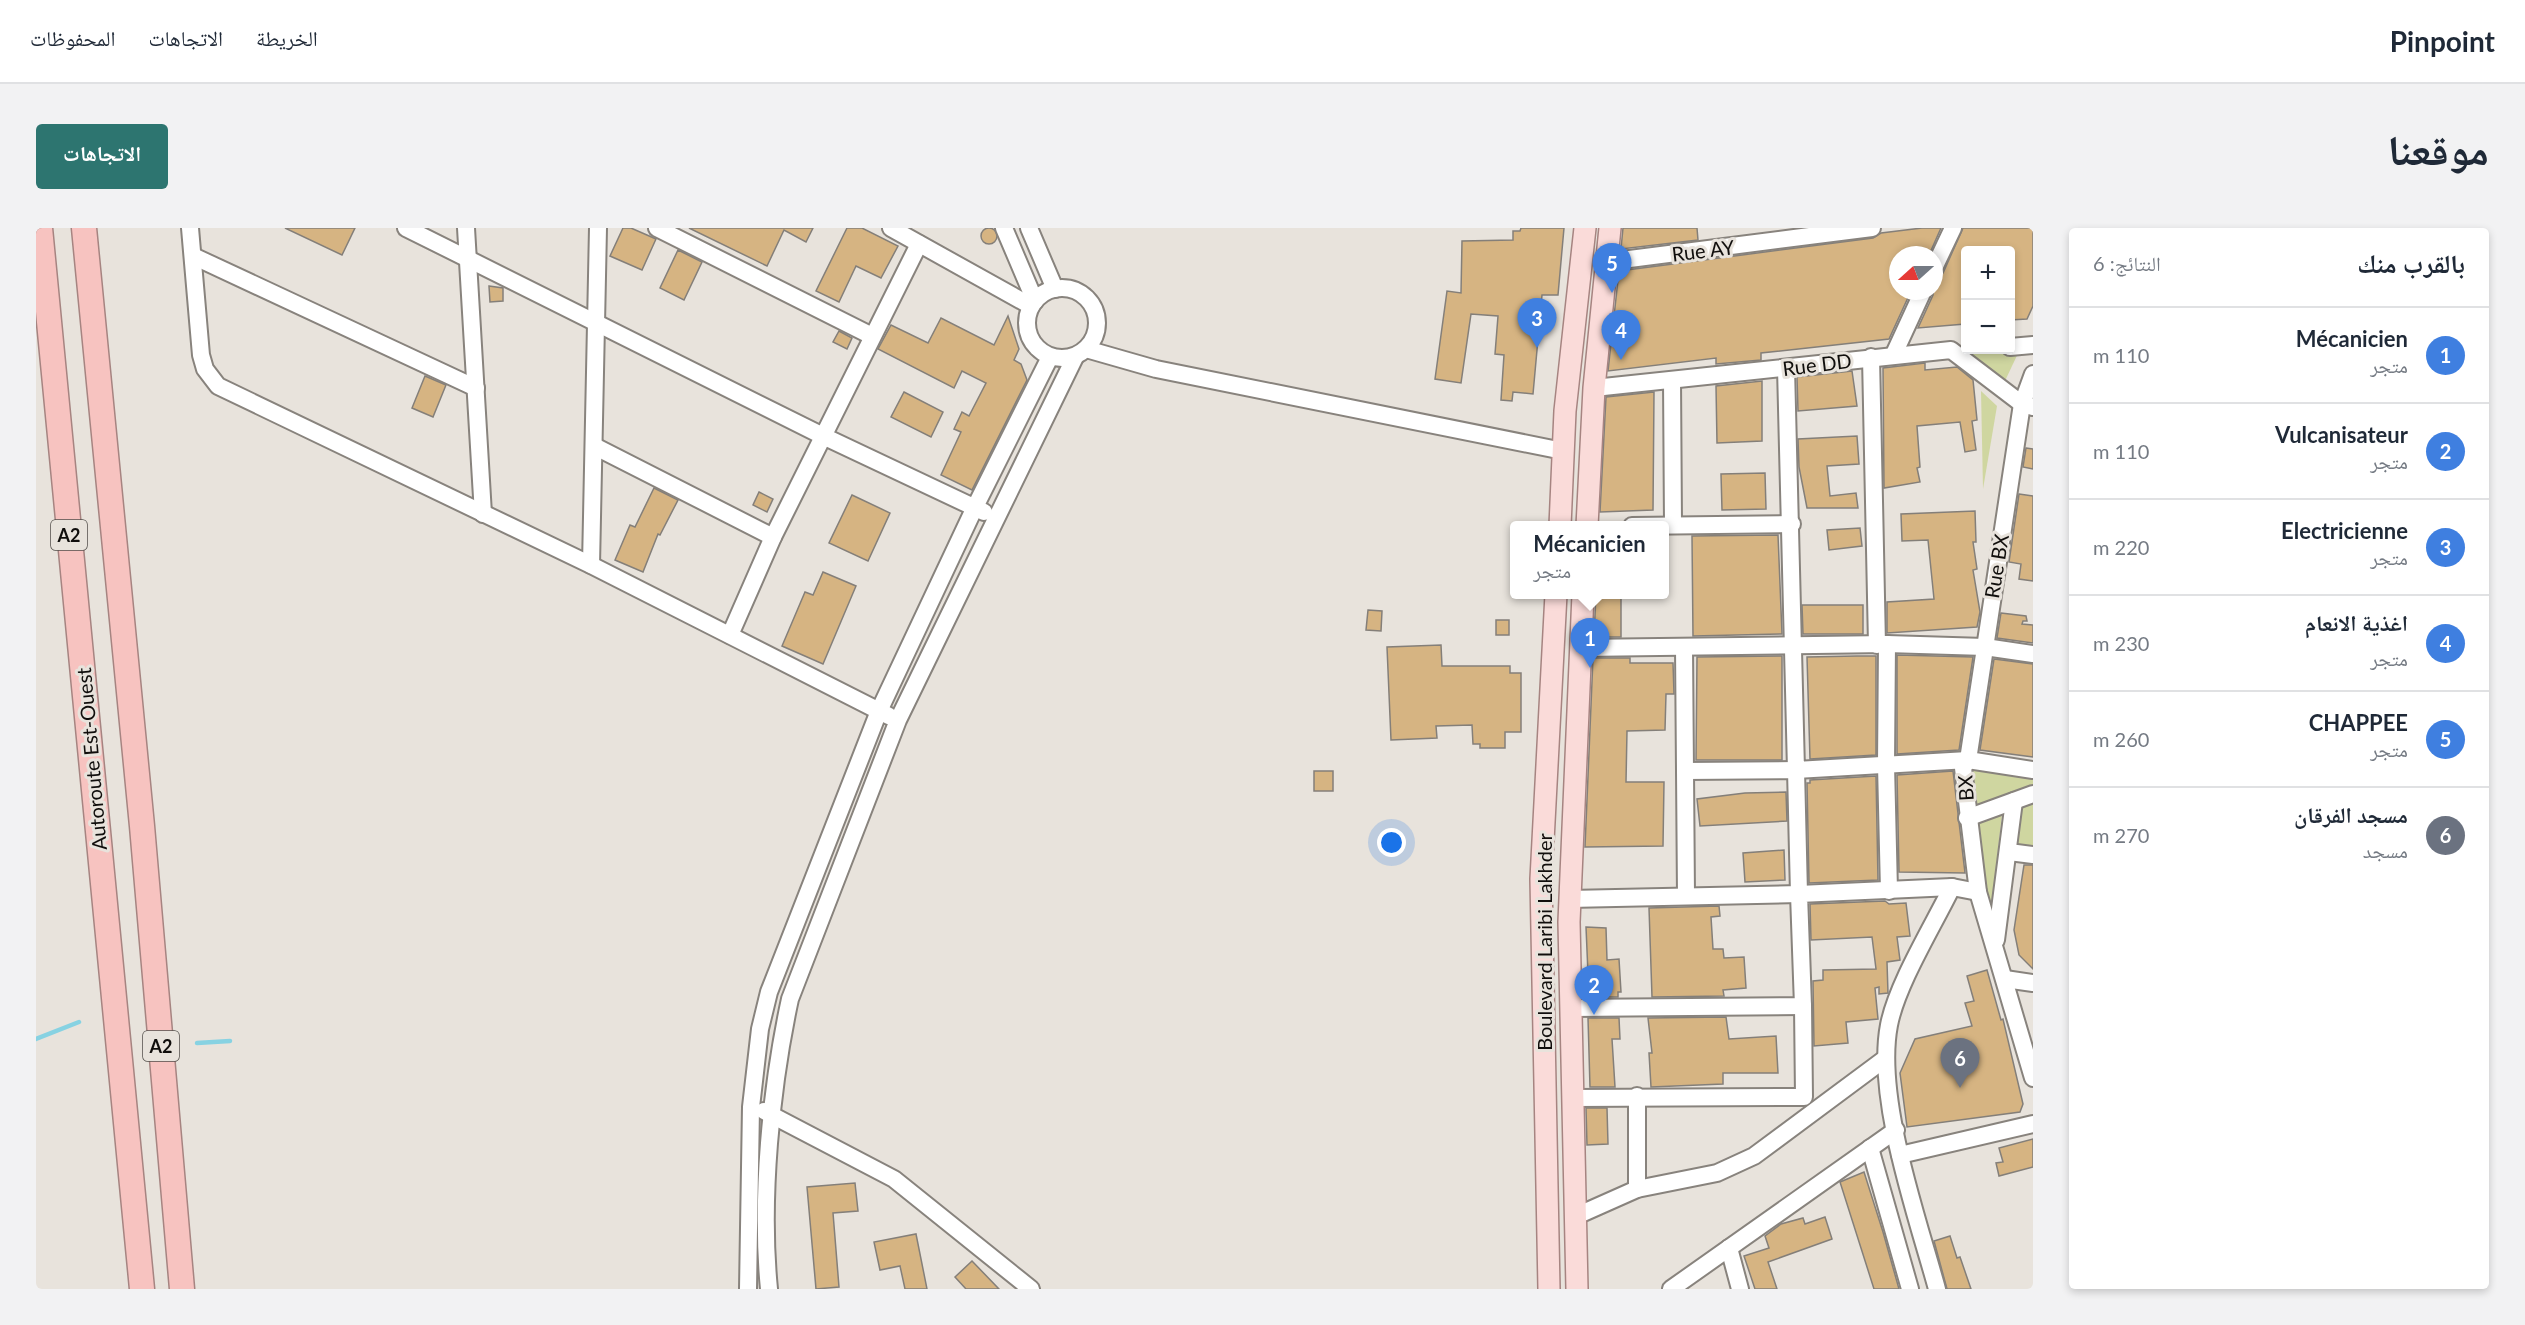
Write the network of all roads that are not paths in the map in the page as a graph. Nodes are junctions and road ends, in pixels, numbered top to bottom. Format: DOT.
graph roads {
  1 [pos="40,228"];
  2 [pos="84,228"];
  3 [pos="190,228"];
  4 [pos="406,228"];
  5 [pos="466,228"];
  6 [pos="598,228"];
  7 [pos="657,228"];
  8 [pos="891,228"];
  9 [pos="1004,228"];
  10 [pos="1029,228"];
  11 [pos="1585,228"];
  12 [pos="1610,228"];
  13 [pos="1872,228"];
  14 [pos="1953,228"];
  15 [pos="1769,235"];
  16 [pos="919,244"];
  17 [pos="1943,249"];
  18 [pos="193,256"];
  19 [pos="468,259"];
  20 [pos="1606,262"];
  21 [pos="1055,289"];
  22 [pos="1919,300"];
  23 [pos="1033,303"];
  24 [pos="596,321"];
  25 [pos="872,336"];
  26 [pos="2033,345"];
  27 [pos="2015,347"];
  28 [pos="1958,349"];
  29 [pos="1081,353"];
  30 [pos="1894,354"];
  31 [pos="1050,357"];
  32 [pos="1871,357"];
  33 [pos="1786,368"];
  34 [pos="2033,374"];
  35 [pos="1672,380"];
  36 [pos="476,388"];
  37 [pos="1568,388"];
  38 [pos="1594,388"];
  39 [pos="2027,406"];
  40 [pos="823,436"];
  41 [pos="594,446"];
  42 [pos="1563,452"];
  43 [pos="975,507"];
  44 [pos="483,514"];
  45 [pos="995,517"];
  46 [pos="1560,521"];
  47 [pos="1587,521"];
  48 [pos="1669,524"];
  49 [pos="1673,524"];
  50 [pos="1792,524"];
  51 [pos="773,537"];
  52 [pos="591,565"];
  53 [pos="1556,599"];
  54 [pos="1583,599"];
  55 [pos="730,635"];
  56 [pos="1794,645"];
  57 [pos="1882,645"];
  58 [pos="1684,647"];
  59 [pos="1985,647"];
  60 [pos="1580,648"];
  61 [pos="2033,654"];
  62 [pos="879,711"];
  63 [pos="898,720"];
  64 [pos="1968,760"];
  65 [pos="1886,765"];
  66 [pos="1796,770"];
  67 [pos="2033,770"];
  68 [pos="1685,771"];
  69 [pos="2033,794"];
  70 [pos="2014,801"];
  71 [pos="1968,818"];
  72 [pos="2009,852"];
  73 [pos="2033,855"];
  74 [pos="1952,887"];
  75 [pos="1889,891"];
  76 [pos="1978,892"];
  77 [pos="1799,894"];
  78 [pos="1686,895"];
  79 [pos="1569,899"];
  80 [pos="1995,946"];
  81 [pos="2005,979"];
  82 [pos="2033,982"];
  83 [pos="1803,1006"];
  84 [pos="1570,1008"];
  85 [pos="1886,1058"];
  86 [pos="2032,1073"];
  87 [pos="1637,1096"];
  88 [pos="1572,1098"];
  89 [pos="751,1107"];
  90 [pos="772,1114"];
  91 [pos="2033,1124"];
  92 [pos="1896,1130"];
  93 [pos="1870,1148"];
  94 [pos="1900,1155"];
  95 [pos="1637,1188"];
  96 [pos="1574,1217"];
  97 [pos="1729,1248"];
  98 [pos="141,1283"];
  99 [pos="182,1289"];
  100 [pos="747,1289"];
  101 [pos="769,1289"];
  102 [pos="1031,1289"];
  103 [pos="1549,1289"];
  104 [pos="1576,1289"];
  105 [pos="1671,1289"];
  106 [pos="1740,1289"];
  107 [pos="1910,1289"];
  108 [pos="1936,1289"];
  1 -- 98 [label="highway, Autoroute Est-Ouest / A2"];
  2 -- 99 [label="highway, A2"];
  3 -- 18 [label="street"];
  4 -- 19 [label="street"];
  5 -- 19 [label="street"];
  6 -- 24 [label="street"];
  7 -- 25 [label="street"];
  8 -- 16 [label="street"];
  9 -- 23 [label="street"];
  10 -- 21 [label="street"];
  11 -- 37 [label="main road"];
  12 -- 20 [label="main road"];
  13 -- 15 [label="street, Rue AY"];
  14 -- 17 [label="street"];
  15 -- 20 [label="street, Rue AY"];
  16 -- 23 [label="street"];
  16 -- 25 [label="street"];
  18 -- 36 [label="street"];
  18 -- 44 [label="street"];
  19 -- 24 [label="street"];
  19 -- 36 [label="street"];
  20 -- 38 [label="main road"];
  21 -- 23 [label="street"];
  21 -- 29 [label="street"];
  22 -- 30 [label="street"];
  23 -- 31 [label="street"];
  24 -- 40 [label="street"];
  24 -- 41 [label="street"];
  25 -- 40 [label="street"];
  26 -- 27 [label="street"];
  28 -- 30 [label="street, Rue DD"];
  28 -- 39 [label="street, Rue DD"];
  29 -- 31 [label="street"];
  29 -- 42 [label="street"];
  29 -- 45 [label="street"];
  30 -- 32 [label="street, Rue DD"];
  31 -- 43 [label="street"];
  32 -- 33 [label="street, Rue DD"];
  32 -- 57 [label="street"];
  33 -- 35 [label="street, Rue DD"];
  33 -- 50 [label="street"];
  34 -- 39 [label="street, Rue BX"];
  35 -- 38 [label="street, Rue DD"];
  35 -- 49 [label="street"];
  36 -- 44 [label="street"];
  37 -- 38 [label="main road"];
  37 -- 42 [label="main road"];
  38 -- 47 [label="main road"];
  39 -- 59 [label="street, Rue BX"];
  40 -- 43 [label="street"];
  40 -- 51 [label="street"];
  41 -- 51 [label="street"];
  41 -- 52 [label="street"];
  42 -- 46 [label="main road"];
  43 -- 45 [label="street"];
  43 -- 62 [label="street"];
  44 -- 52 [label="street"];
  45 -- 63 [label="street"];
  48 -- 49 [label="street"];
  49 -- 50 [label="street"];
  50 -- 56 [label="street"];
  51 -- 55 [label="street"];
  52 -- 55 [label="street"];
  53 -- 103 [label="main road, Boulevard Laribi Lakhder"];
  54 -- 60 [label="main road, Boulevard Laribi Lakhder"];
  55 -- 62 [label="street"];
  56 -- 57 [label="street"];
  56 -- 58 [label="street"];
  56 -- 66 [label="street"];
  57 -- 59 [label="street"];
  57 -- 65 [label="street"];
  58 -- 60 [label="street"];
  58 -- 68 [label="street"];
  59 -- 61 [label="street"];
  59 -- 64 [label="street, Rue BX"];
  60 -- 79 [label="main road, Boulevard Laribi Lakhder"];
  62 -- 63 [label="street"];
  62 -- 89 [label="street"];
  63 -- 90 [label="street"];
  64 -- 65 [label="street"];
  64 -- 67 [label="street"];
  64 -- 71 [label="street, BX"];
  65 -- 66 [label="street"];
  65 -- 75 [label="street"];
  66 -- 68 [label="street"];
  66 -- 77 [label="street"];
  68 -- 78 [label="street"];
  69 -- 70 [label="street"];
  70 -- 71 [label="street"];
  70 -- 72 [label="street"];
  71 -- 76 [label="street, BX"];
  72 -- 73 [label="street"];
  72 -- 80 [label="street"];
  74 -- 75 [label="street"];
  74 -- 76 [label="street"];
  74 -- 85 [label="street"];
  75 -- 77 [label="street"];
  76 -- 80 [label="street, BX"];
  77 -- 78 [label="street"];
  77 -- 83 [label="street"];
  78 -- 79 [label="street"];
  79 -- 84 [label="main road, Boulevard Laribi Lakhder"];
  80 -- 81 [label="street, BX"];
  81 -- 82 [label="street"];
  81 -- 86 [label="street, BX"];
  83 -- 84 [label="street"];
  83 -- 87 [label="street"];
  84 -- 88 [label="main road, Boulevard Laribi Lakhder"];
  85 -- 92 [label="street"];
  85 -- 95 [label="street"];
  87 -- 88 [label="street"];
  87 -- 95 [label="street"];
  88 -- 96 [label="main road, Boulevard Laribi Lakhder"];
  89 -- 90 [label="street"];
  89 -- 100 [label="street"];
  90 -- 101 [label="street"];
  90 -- 102 [label="street"];
  91 -- 94 [label="street"];
  92 -- 93 [label="street"];
  92 -- 94 [label="street"];
  93 -- 97 [label="street"];
  93 -- 107 [label="street"];
  94 -- 108 [label="street"];
  95 -- 96 [label="street"];
  96 -- 104 [label="main road, Boulevard Laribi Lakhder"];
  97 -- 105 [label="street"];
  97 -- 106 [label="street"];
}
